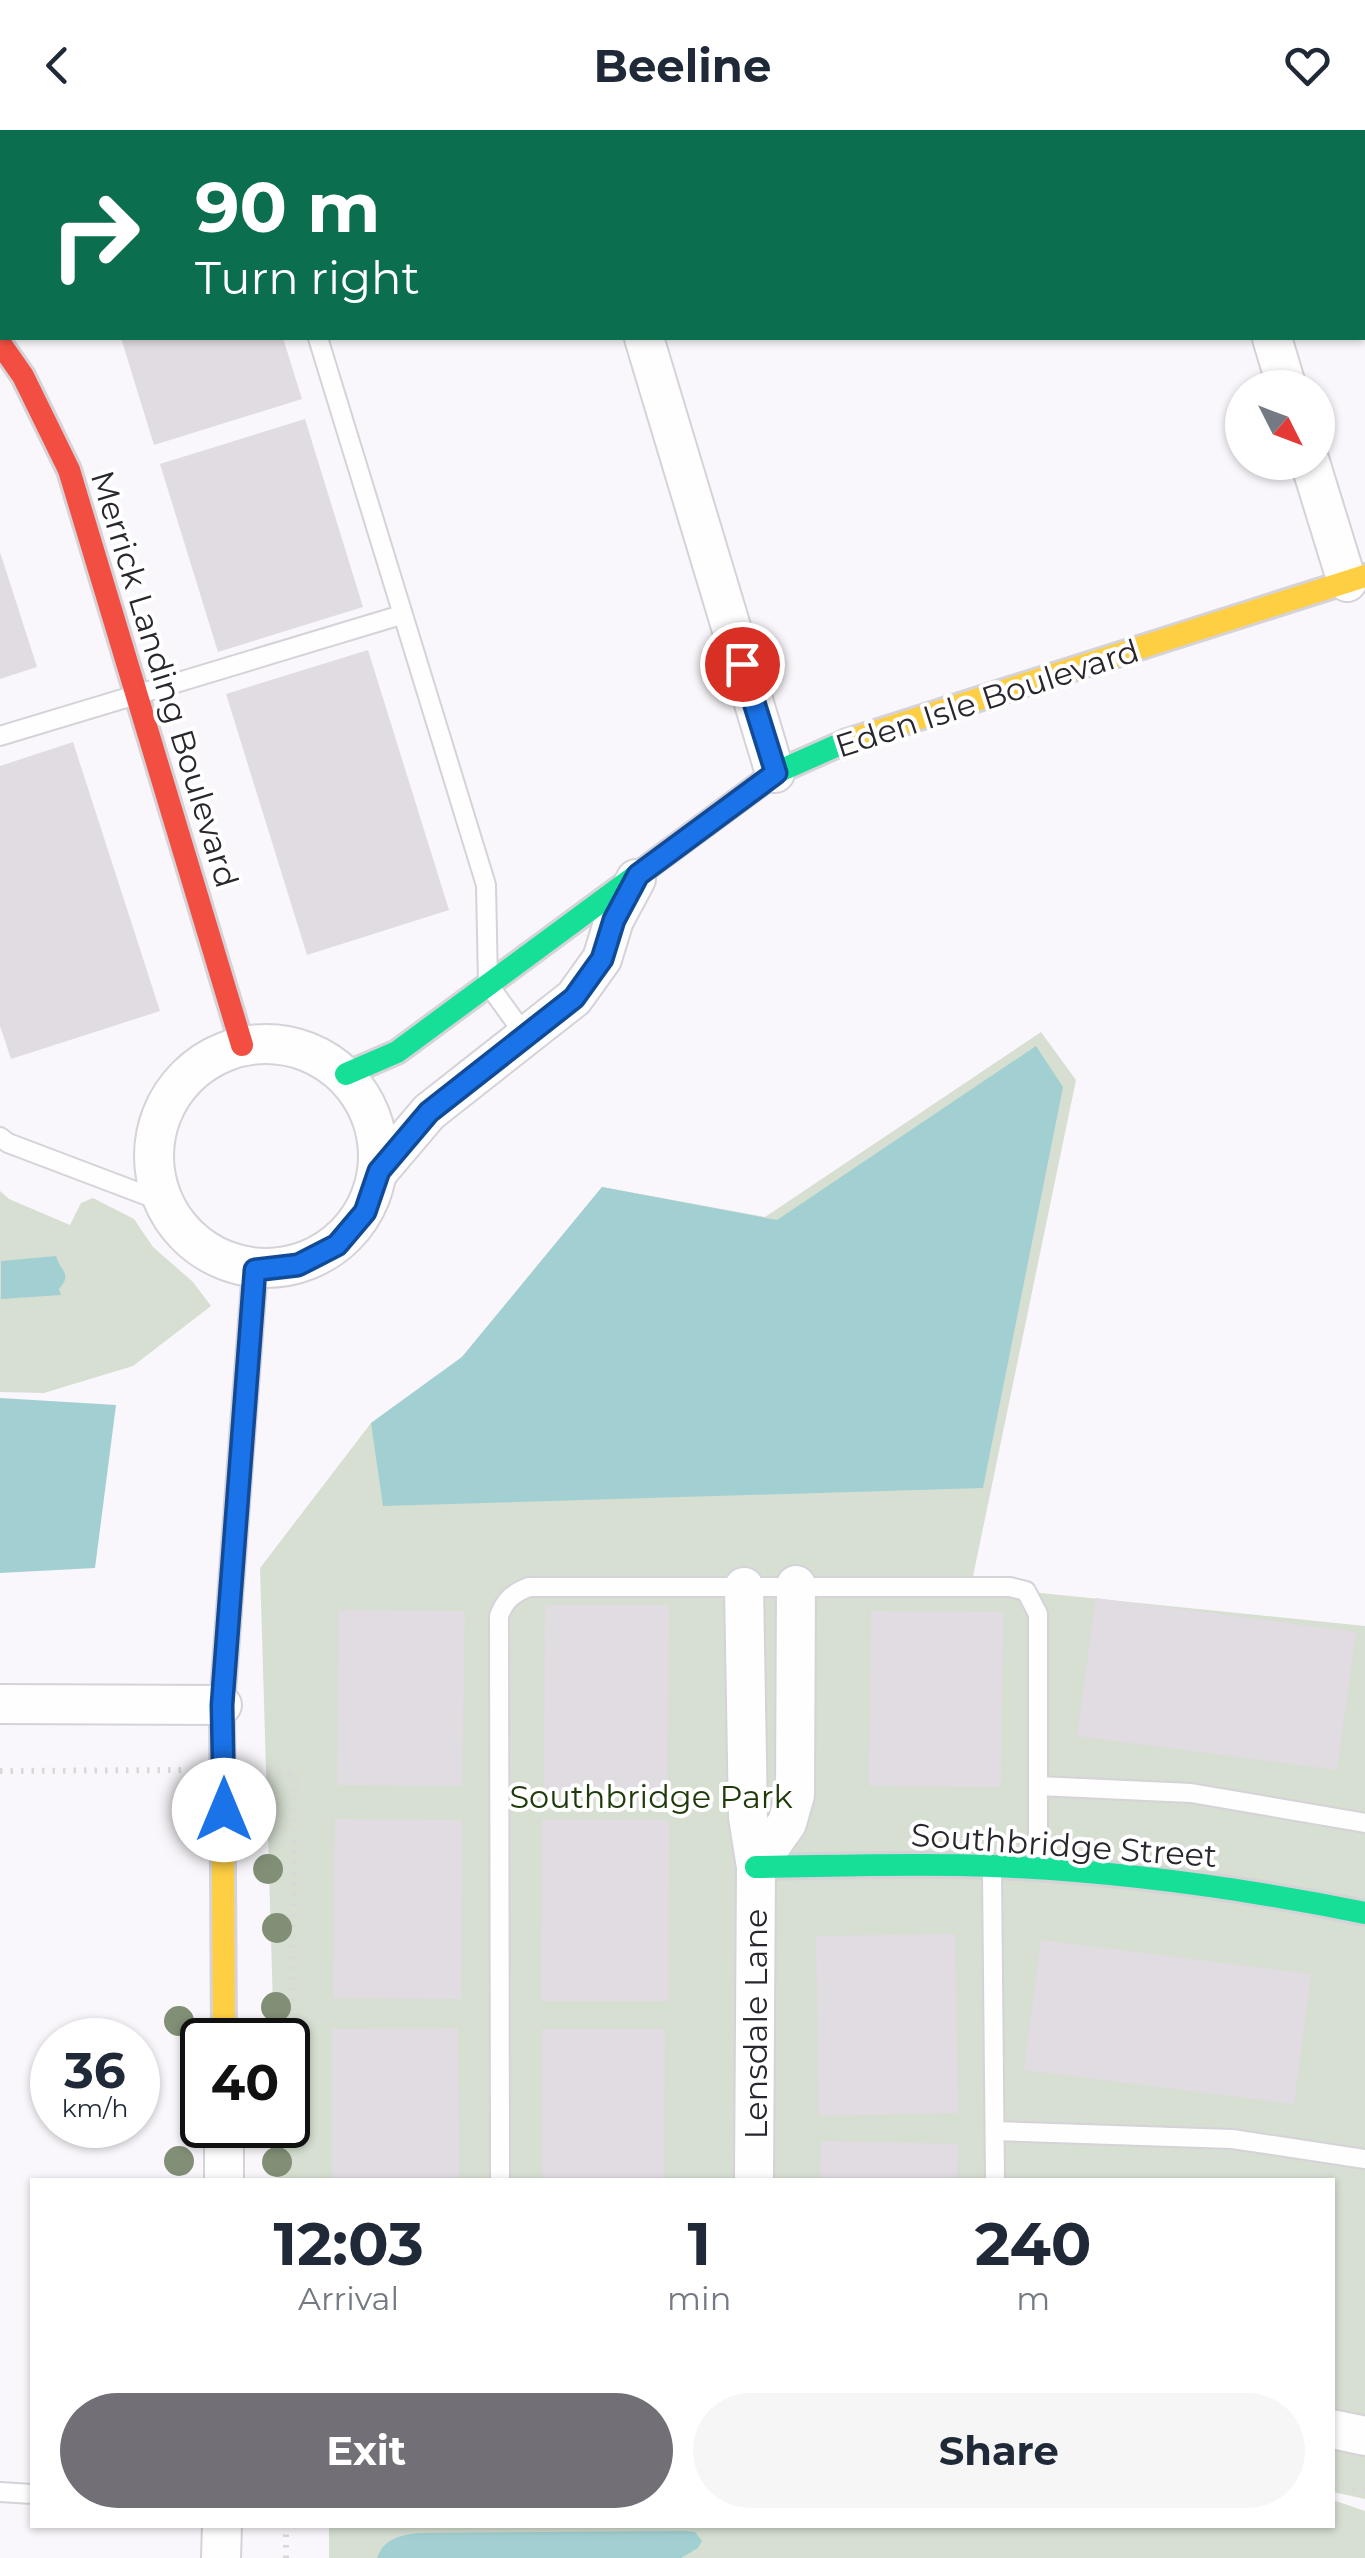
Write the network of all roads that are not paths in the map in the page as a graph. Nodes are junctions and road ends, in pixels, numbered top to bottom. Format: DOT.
graph roads {
  1 [pos="319,340"];
  2 [pos="645,340"];
  3 [pos="1273,340"];
  4 [pos="0,342"];
  5 [pos="1282,370"];
  6 [pos="1317,480"];
  7 [pos="1356,579"];
  8 [pos="401,615"];
  9 [pos="136,695"];
  10 [pos="0,736"];
  11 [pos="776,773"];
  12 [pos="638,875"];
  13 [pos="488,984"];
  14 [pos="527,1038"];
  15 [pos="242,1045"];
  16 [pos="346,1074"];
  17 [pos="0,1137"];
  18 [pos="379,1171"];
  19 [pos="162,1201"];
  20 [pos="255,1270"];
  21 [pos="796,1585"];
  22 [pos="744,1587"];
  23 [pos="0,1704"];
  24 [pos="222,1705"];
  25 [pos="1038,1786"];
  26 [pos="1365,1822"];
  27 [pos="992,1866"];
  28 [pos="756,1867"];
  29 [pos="1038,1869"];
  30 [pos="1365,1913"];
  31 [pos="224,2018"];
  32 [pos="994,2131"];
  33 [pos="224,2148"];
  34 [pos="1365,2158"];
  35 [pos="224,2178"];
  36 [pos="500,2178"];
  37 [pos="754,2178"];
  38 [pos="994,2178"];
  39 [pos="1335,2430"];
  40 [pos="1365,2436"];
  41 [pos="0,2492"];
  42 [pos="30,2494"];
  43 [pos="222,2528"];
  44 [pos="222,2558"];
  1 -- 8 [label="lane"];
  2 -- 11 [label="street"];
  3 -- 5 [label="street"];
  4 -- 9 [label="street, Merrick Landing Boulevard"];
  6 -- 7 [label="street"];
  7 -- 11 [label="street, Eden Isle Boulevard"];
  8 -- 9 [label="lane"];
  8 -- 13 [label="lane"];
  9 -- 10 [label="lane"];
  9 -- 15 [label="street, Merrick Landing Boulevard"];
  11 -- 12 [label="street, Eden Isle Boulevard"];
  12 -- 13 [label="street, Eden Isle Boulevard"];
  12 -- 14 [label="street, Eden Isle Boulevard"];
  13 -- 14 [label="lane"];
  13 -- 16 [label="street, Eden Isle Boulevard"];
  14 -- 18 [label="street, Eden Isle Boulevard"];
  15 -- 16 [label="street"];
  15 -- 19 [label="street"];
  16 -- 18 [label="street"];
  17 -- 19 [label="lane"];
  18 -- 20 [label="street"];
  19 -- 20 [label="street"];
  20 -- 24 [label="street"];
  21 -- 22 [label="lane"];
  21 -- 25 [label="lane"];
  21 -- 28 [label="street, Lensdale Lane"];
  22 -- 28 [label="street, Lensdale Lane"];
  22 -- 36 [label="lane"];
  23 -- 24 [label="street"];
  24 -- 31 [label="street"];
  25 -- 26 [label="lane"];
  25 -- 29 [label="lane"];
  27 -- 28 [label="street, Southbridge Street"];
  27 -- 29 [label="street, Southbridge Street"];
  27 -- 32 [label="lane"];
  28 -- 37 [label="street, Lensdale Lane"];
  29 -- 30 [label="street, Southbridge Street"];
  32 -- 34 [label="lane"];
  32 -- 38 [label="lane"];
  33 -- 35 [label="street"];
  39 -- 40 [label="street"];
  41 -- 42 [label="lane"];
  43 -- 44 [label="street"];
}
